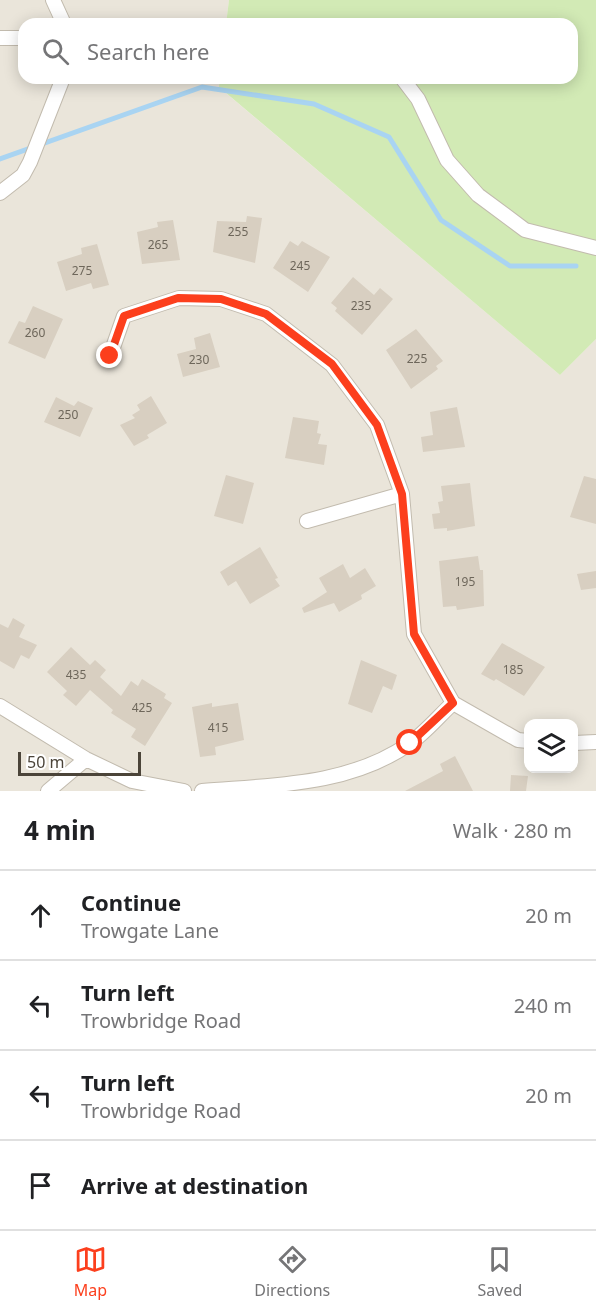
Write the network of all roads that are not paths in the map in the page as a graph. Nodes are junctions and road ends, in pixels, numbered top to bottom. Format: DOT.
graph roads {
  1 [pos="53,0"];
  2 [pos="61,18"];
  3 [pos="0,38"];
  4 [pos="18,38"];
  5 [pos="61,84"];
  6 [pos="407,84"];
  7 [pos="0,193"];
  8 [pos="596,248"];
  9 [pos="110,356"];
  10 [pos="402,494"];
  11 [pos="307,521"];
  12 [pos="453,703"];
  13 [pos="0,706"];
  14 [pos="524,741"];
  15 [pos="596,742"];
  16 [pos="578,744"];
  17 [pos="86,759"];
  18 [pos="48,791"];
  19 [pos="184,791"];
  20 [pos="202,791"];
  1 -- 2 [label="street"];
  3 -- 4 [label="street"];
  5 -- 7 [label="street"];
  6 -- 8 [label="street"];
  9 -- 10 [label="street"];
  10 -- 11 [label="street"];
  10 -- 12 [label="street"];
  12 -- 14 [label="street"];
  12 -- 20 [label="street"];
  13 -- 17 [label="street"];
  15 -- 16 [label="street"];
  17 -- 18 [label="street"];
  17 -- 19 [label="street"];
}
